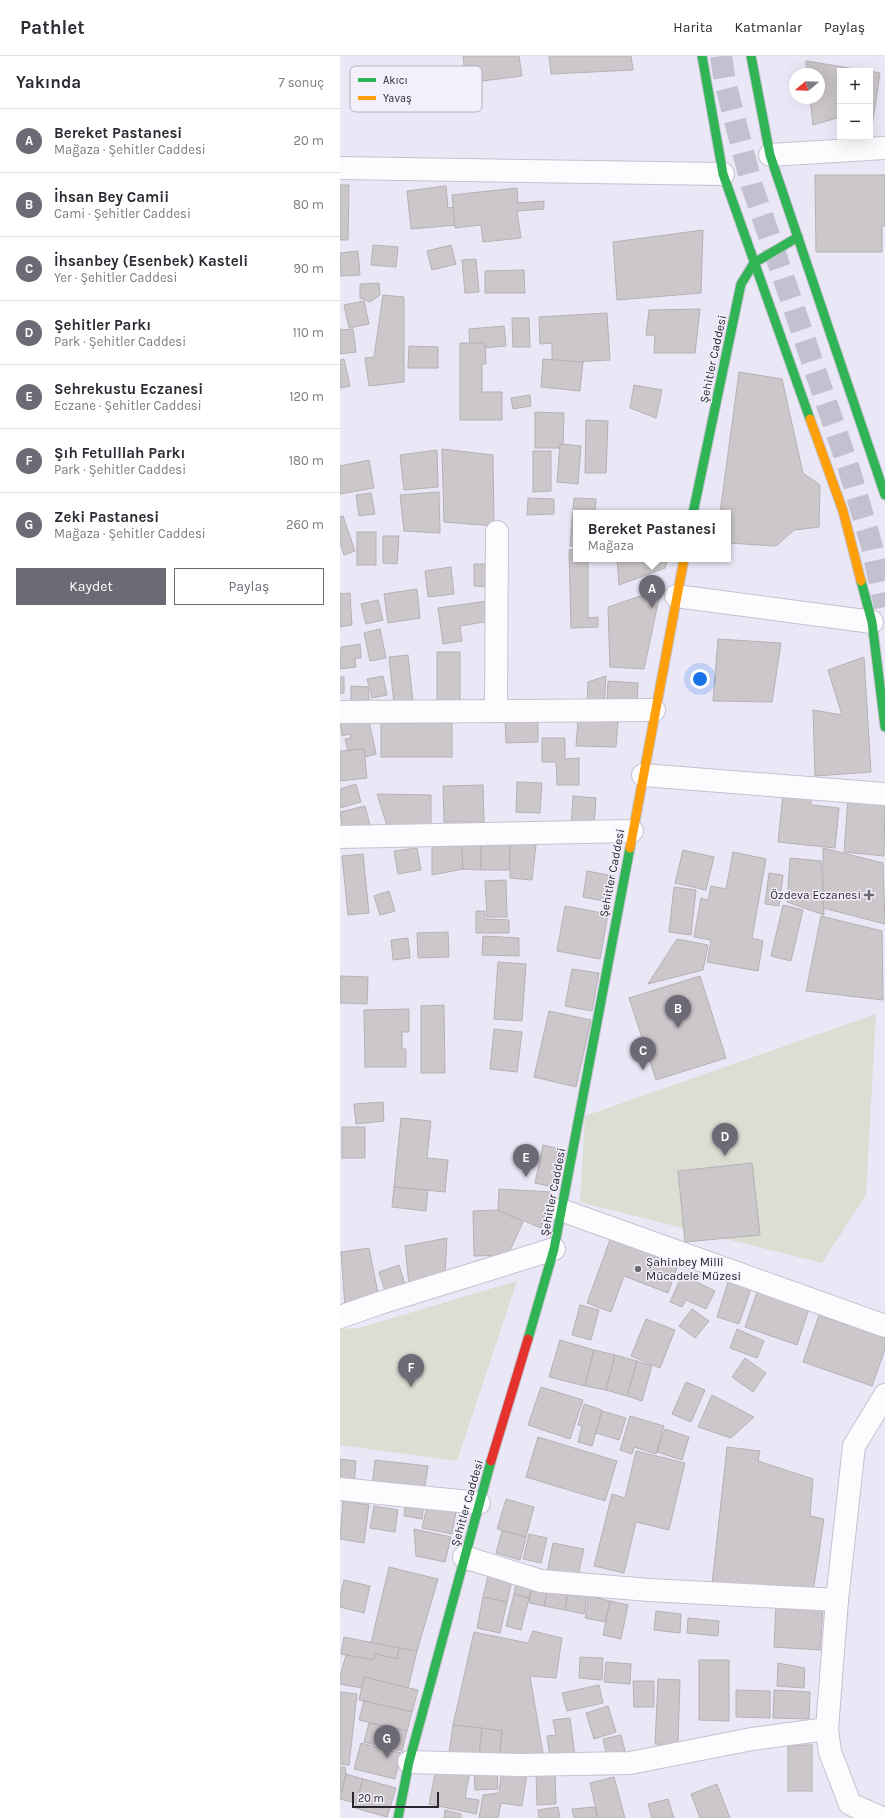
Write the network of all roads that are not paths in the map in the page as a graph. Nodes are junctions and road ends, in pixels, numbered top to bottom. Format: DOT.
graph roads {
  1 [pos="702,56"];
  2 [pos="751,56"];
  3 [pos="885,148"];
  4 [pos="770,155"];
  5 [pos="340,168"];
  6 [pos="723,174"];
  7 [pos="798,237"];
  8 [pos="754,263"];
  9 [pos="885,495"];
  10 [pos="694,510"];
  11 [pos="497,532"];
  12 [pos="683,562"];
  13 [pos="676,596"];
  14 [pos="872,622"];
  15 [pos="654,710"];
  16 [pos="496,711"];
  17 [pos="340,712"];
  18 [pos="885,727"];
  19 [pos="643,775"];
  20 [pos="885,794"];
  21 [pos="632,831"];
  22 [pos="340,837"];
  23 [pos="561,1210"];
  24 [pos="554,1249"];
  25 [pos="340,1317"];
  26 [pos="885,1326"];
  27 [pos="885,1395"];
  28 [pos="340,1489"];
  29 [pos="479,1503"];
  30 [pos="464,1557"];
  31 [pos="837,1600"];
  32 [pos="827,1729"];
  33 [pos="409,1762"];
  34 [pos="398,1818"];
  35 [pos="882,1818"];
  1 -- 6 [label="street"];
  2 -- 4 [label="street"];
  3 -- 4 [label="street"];
  4 -- 7 [label="street"];
  5 -- 6 [label="street"];
  6 -- 8 [label="street"];
  7 -- 8 [label="street, Şehitler Caddesi"];
  7 -- 9 [label="street"];
  8 -- 10 [label="street, Şehitler Caddesi"];
  8 -- 14 [label="street"];
  11 -- 16 [label="street"];
  12 -- 13 [label="street, Şehitler Caddesi"];
  13 -- 14 [label="street"];
  13 -- 15 [label="street, Şehitler Caddesi"];
  14 -- 18 [label="street"];
  15 -- 16 [label="street"];
  15 -- 19 [label="street, Şehitler Caddesi"];
  16 -- 17 [label="street"];
  19 -- 20 [label="street"];
  19 -- 21 [label="street, Şehitler Caddesi"];
  21 -- 22 [label="street"];
  21 -- 23 [label="street, Şehitler Caddesi"];
  23 -- 24 [label="street, Şehitler Caddesi"];
  23 -- 26 [label="street"];
  24 -- 25 [label="street"];
  24 -- 29 [label="street, Şehitler Caddesi"];
  27 -- 31 [label="street"];
  28 -- 29 [label="street"];
  29 -- 30 [label="street, Şehitler Caddesi"];
  30 -- 31 [label="street"];
  30 -- 33 [label="street, Şehitler Caddesi"];
  31 -- 32 [label="street"];
  32 -- 33 [label="street"];
  32 -- 35 [label="street"];
  33 -- 34 [label="street, Şehitler Caddesi"];
}
